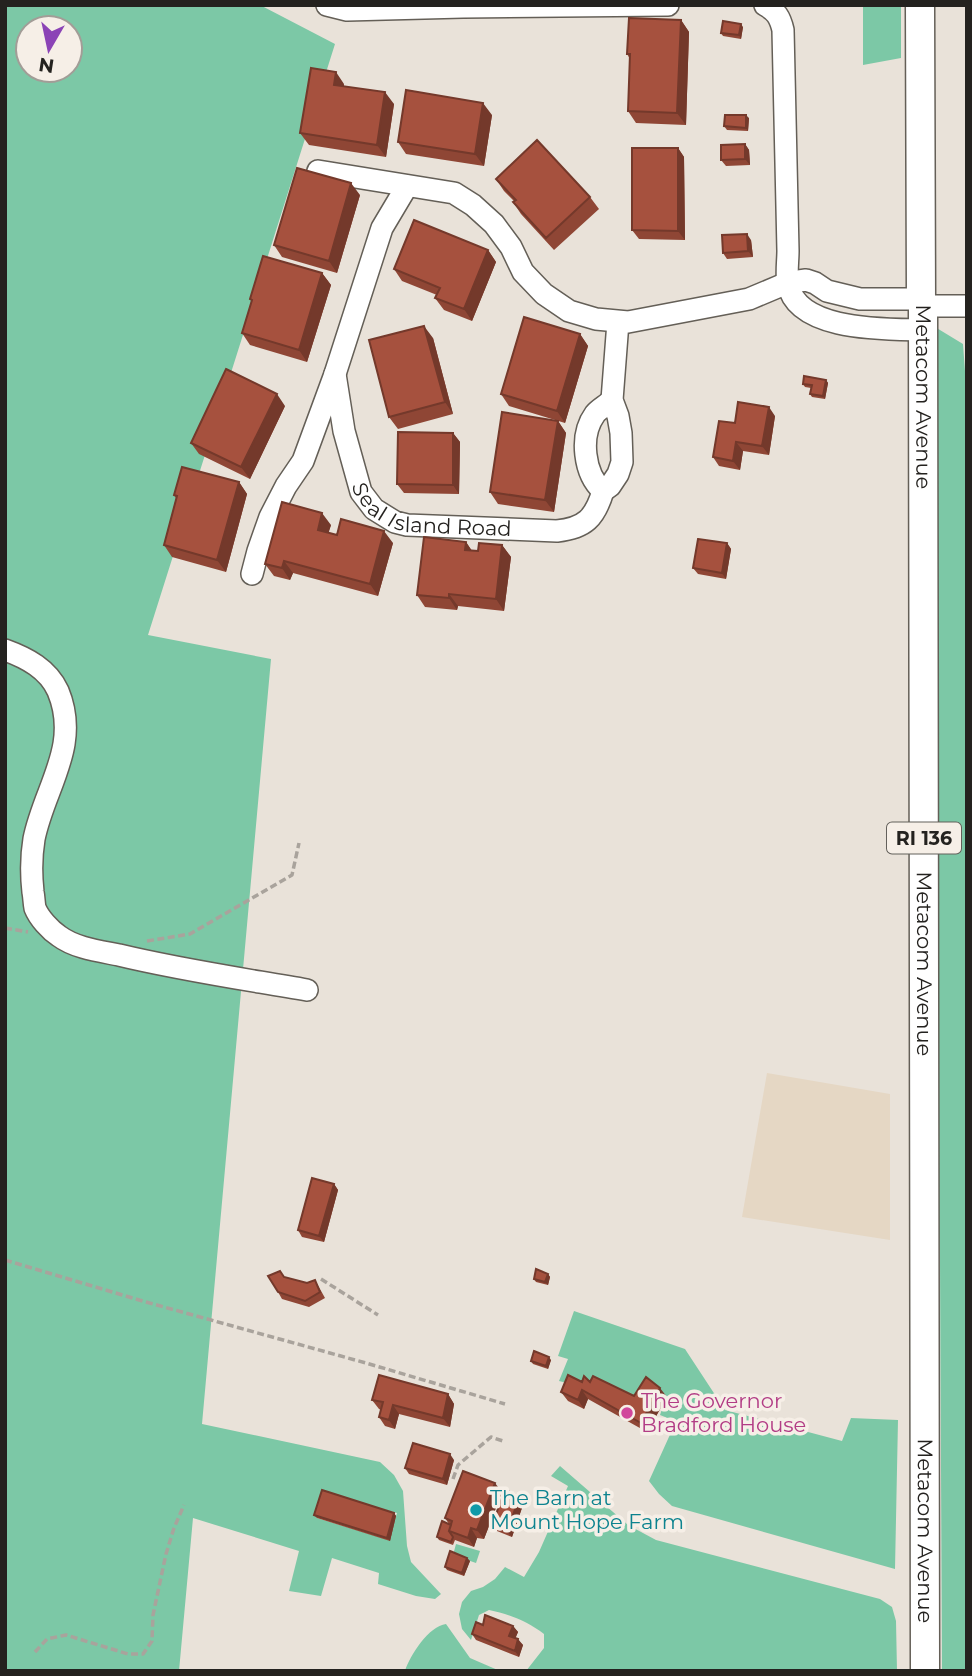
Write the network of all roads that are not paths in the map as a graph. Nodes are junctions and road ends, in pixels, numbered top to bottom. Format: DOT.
graph roads {
  1 [pos="327,5"];
  2 [pos="668,5"];
  3 [pos="765,5"];
  4 [pos="919,5"];
  5 [pos="462,6"];
  6 [pos="318,172"];
  7 [pos="407,186"];
  8 [pos="788,283"];
  9 [pos="851,297"];
  10 [pos="967,306"];
  11 [pos="922,312"];
  12 [pos="618,323"];
  13 [pos="852,327"];
  14 [pos="335,374"];
  15 [pos="612,401"];
  16 [pos="603,491"];
  17 [pos="252,574"];
  18 [pos="5,650"];
  19 [pos="307,990"];
  20 [pos="925,1671"];
  1 -- 5 [label="street"];
  2 -- 5 [label="street"];
  3 -- 8 [label="street"];
  4 -- 11 [label="main road, Metacom Avenue / RI 136"];
  6 -- 7 [label="street"];
  7 -- 12 [label="street"];
  7 -- 14 [label="street, Seal Island Road"];
  8 -- 9 [label="street"];
  8 -- 12 [label="street"];
  8 -- 13 [label="street"];
  9 -- 11 [label="street"];
  9 -- 13 [label="street"];
  10 -- 11 [label="street"];
  11 -- 13 [label="street"];
  11 -- 20 [label="main road, Metacom Avenue / RI 136"];
  12 -- 15 [label="street, Seal Island Road"];
  14 -- 16 [label="street, Seal Island Road"];
  14 -- 17 [label="street, Seal Island Road"];
  15 -- 16 [label="street, Seal Island Road"];
  15 -- 16 [label="street"];
  18 -- 19 [label="street"];
}
